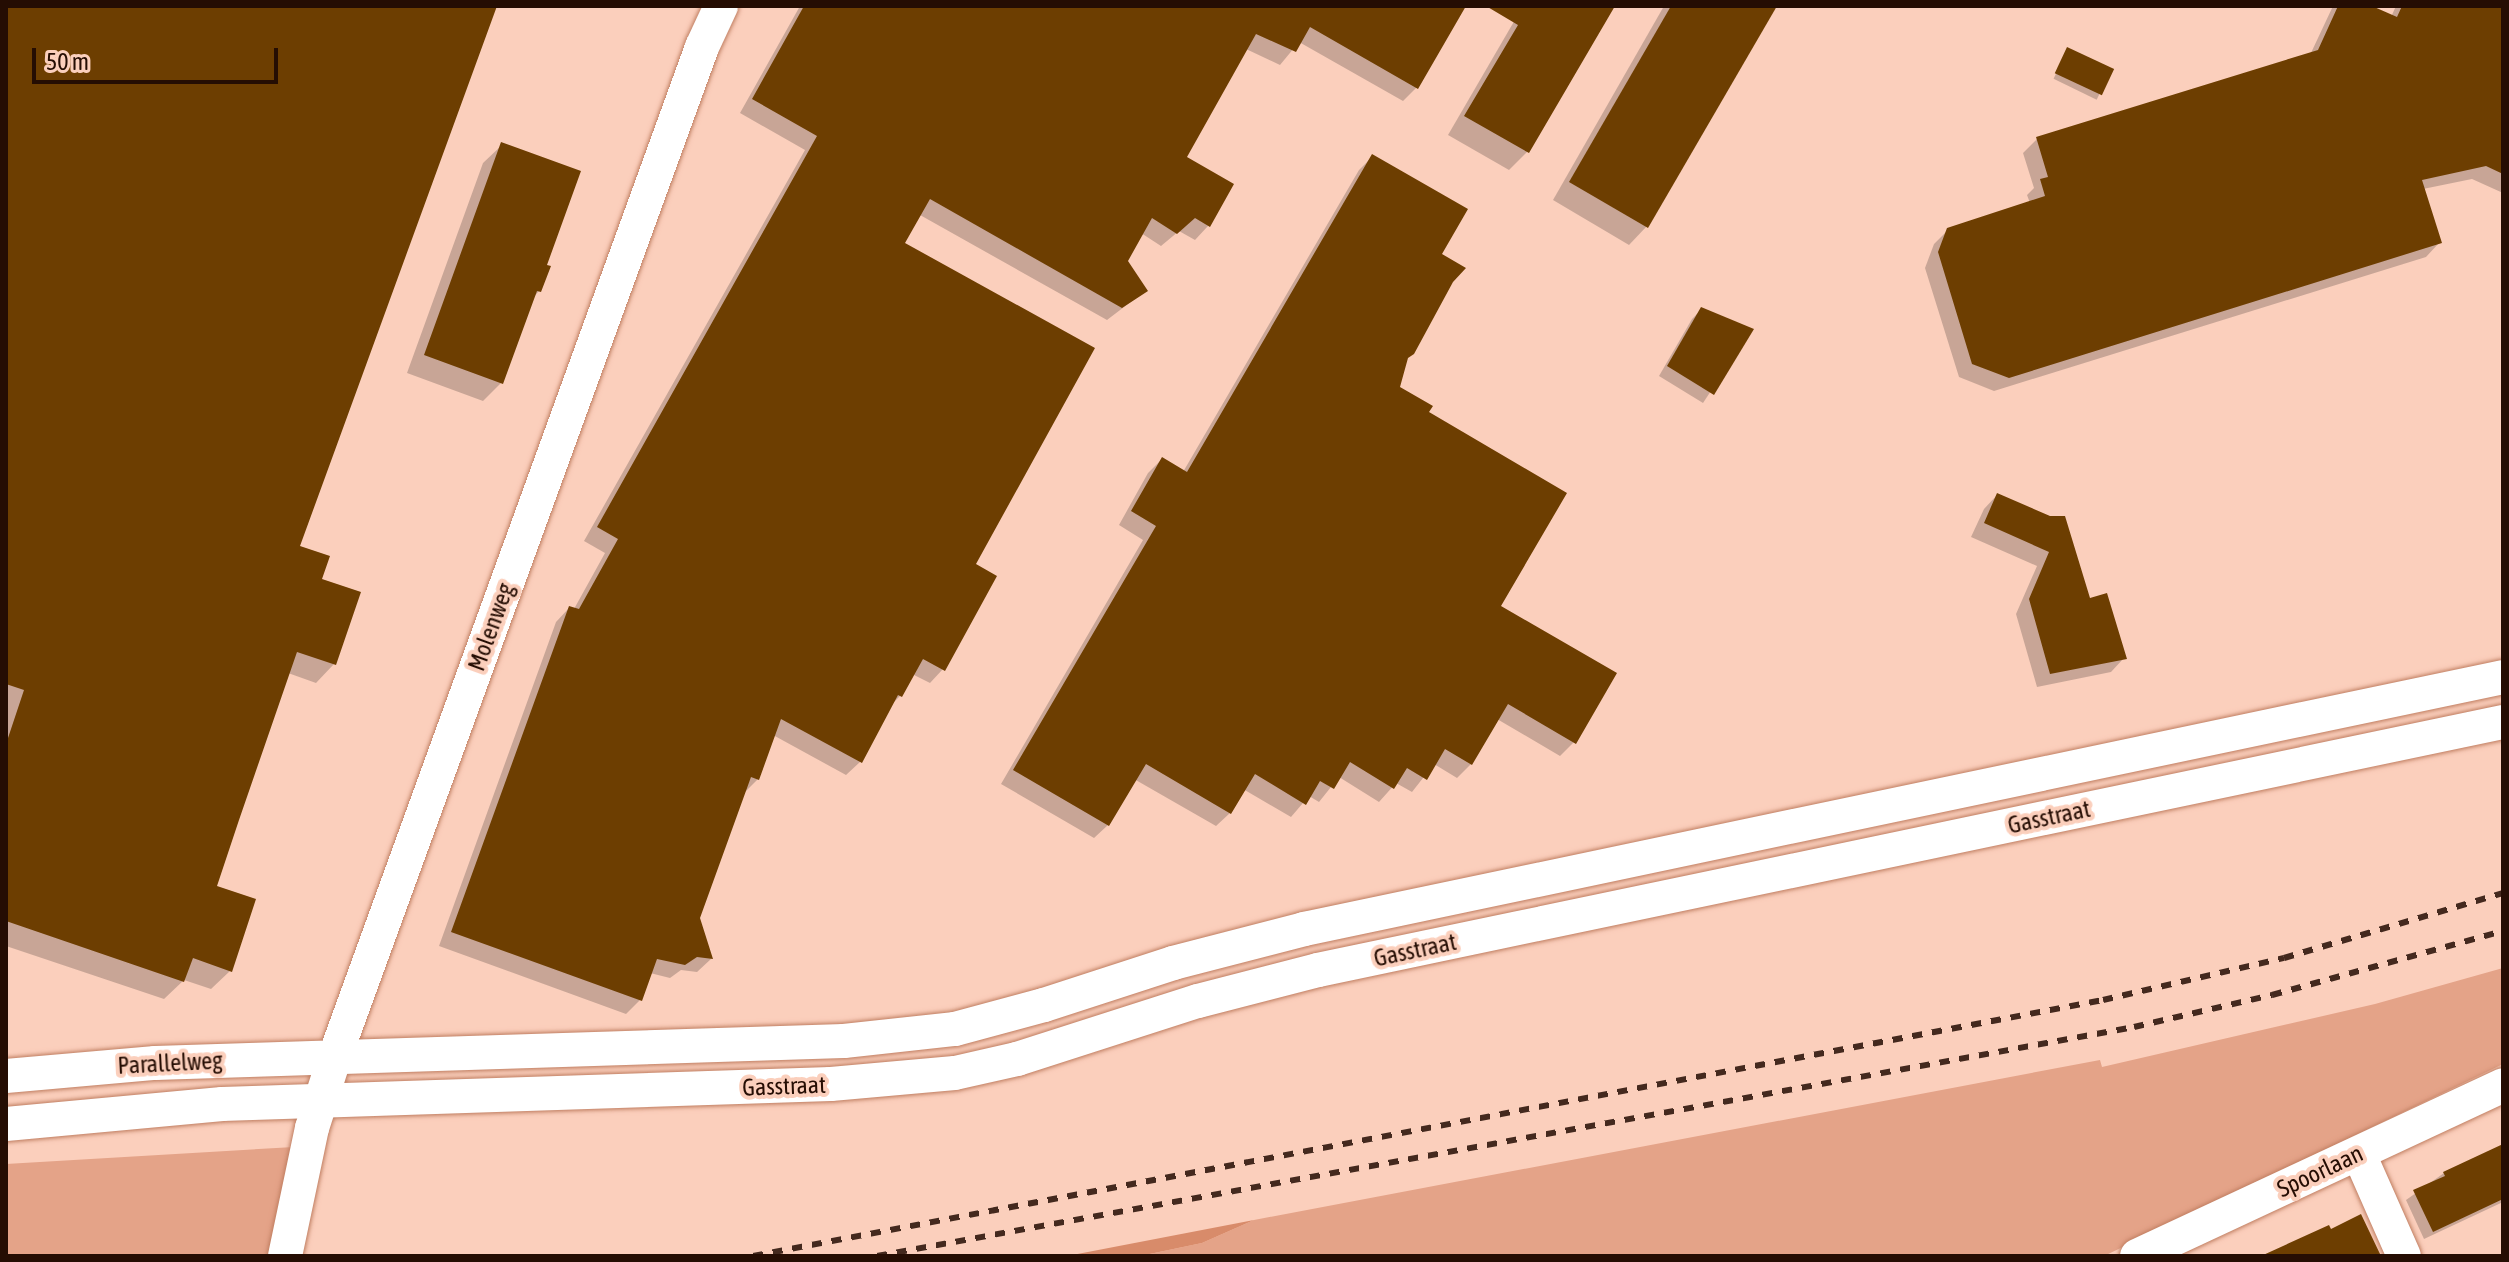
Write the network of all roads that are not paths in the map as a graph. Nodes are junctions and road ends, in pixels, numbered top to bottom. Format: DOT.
graph roads {
  1 [pos="721,6"];
  2 [pos="2503,677"];
  3 [pos="2503,722"];
  4 [pos="335,1056"];
  5 [pos="6,1076"];
  6 [pos="2503,1085"];
  7 [pos="320,1101"];
  8 [pos="6,1124"];
  9 [pos="2359,1154"];
  10 [pos="285,1256"];
  11 [pos="2137,1256"];
  12 [pos="2404,1256"];
  1 -- 4 [label="street, Molenweg"];
  2 -- 4 [label="street, Gasstraat"];
  3 -- 7 [label="street, Gasstraat"];
  4 -- 5 [label="street, Parallelweg"];
  4 -- 7 [label="street, Molenweg"];
  6 -- 9 [label="street, Spoorlaan"];
  7 -- 8 [label="street, Parallelweg"];
  7 -- 10 [label="street, Molenweg"];
  9 -- 11 [label="street, Spoorlaan"];
  9 -- 12 [label="street"];
}
